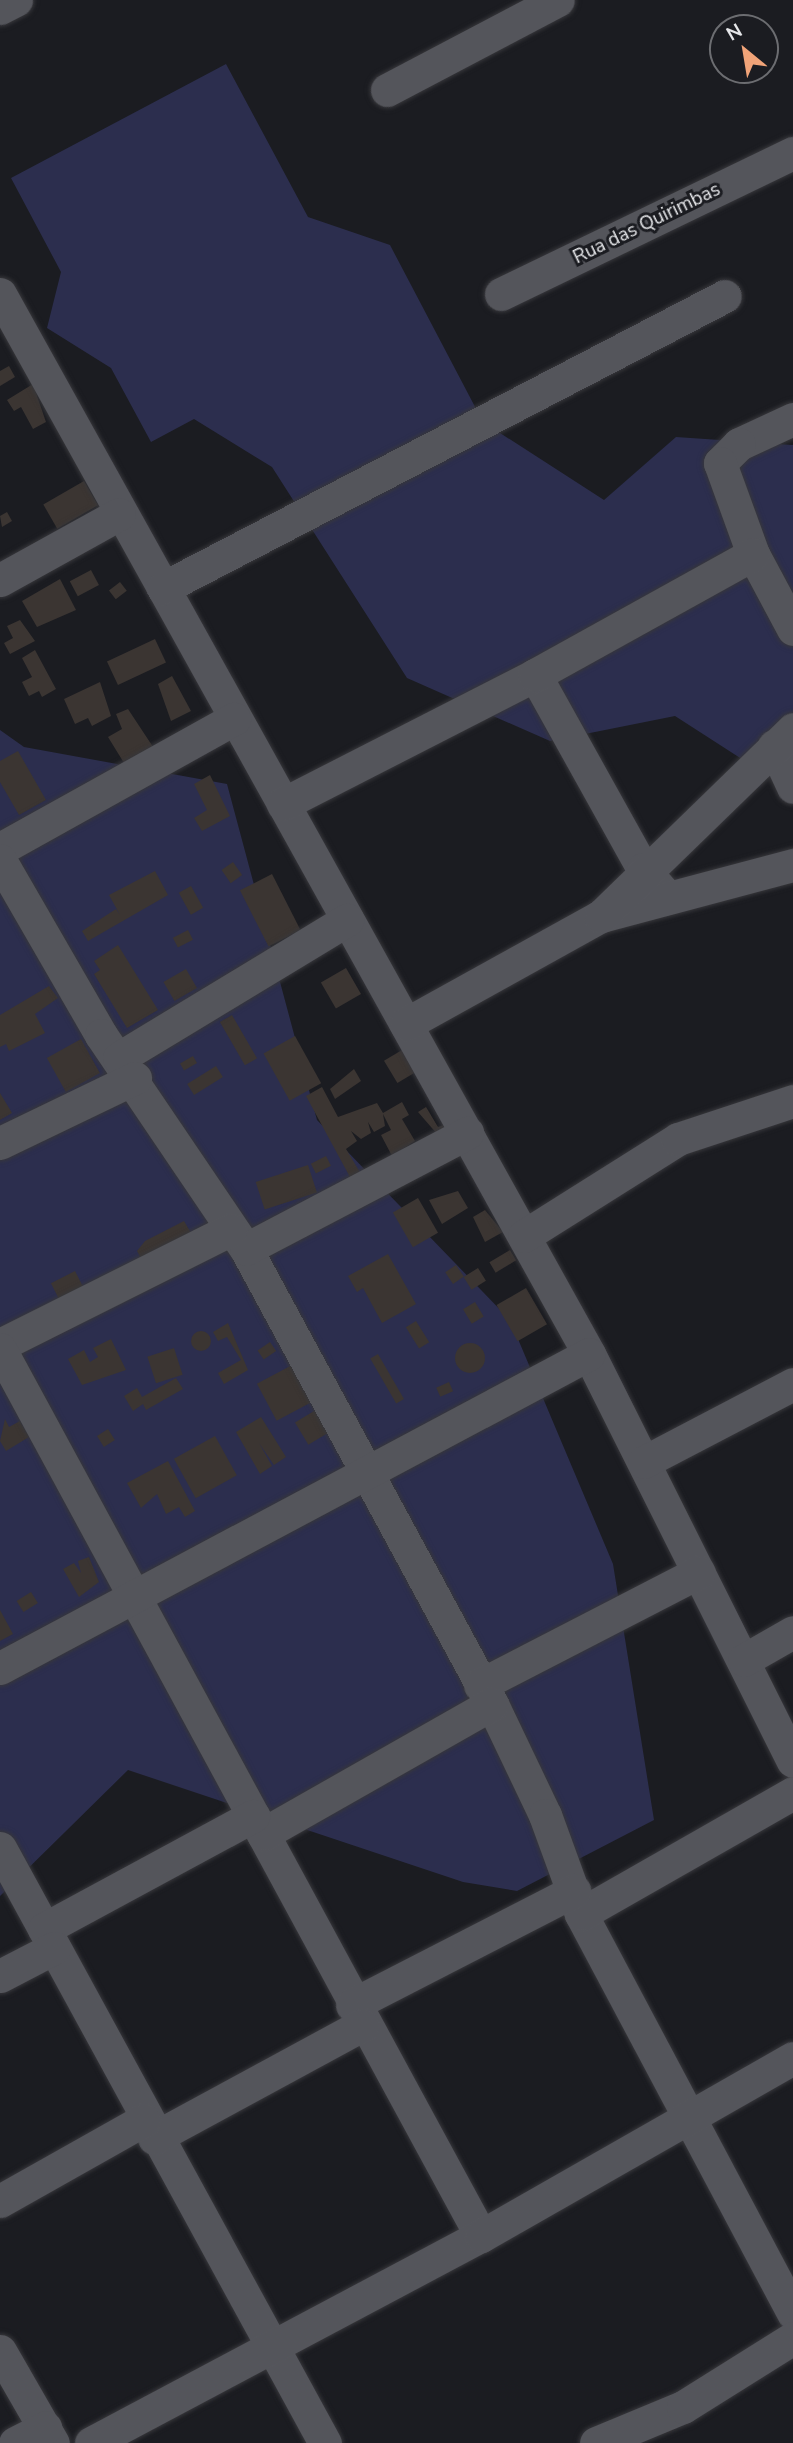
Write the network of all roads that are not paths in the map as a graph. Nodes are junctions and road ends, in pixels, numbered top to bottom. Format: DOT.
graph roads {
  1 [pos="16,0"];
  2 [pos="558,0"];
  3 [pos="0,8"];
  4 [pos="387,90"];
  5 [pos="793,153"];
  6 [pos="501,294"];
  7 [pos="726,296"];
  8 [pos="2,304"];
  9 [pos="793,419"];
  10 [pos="119,514"];
  11 [pos="753,554"];
  12 [pos="0,580"];
  13 [pos="163,588"];
  14 [pos="793,629"];
  15 [pos="535,675"];
  16 [pos="234,719"];
  17 [pos="783,738"];
  18 [pos="793,787"];
  19 [pos="282,804"];
  20 [pos="0,849"];
  21 [pos="0,860"];
  22 [pos="793,864"];
  23 [pos="643,869"];
  24 [pos="668,898"];
  25 [pos="601,916"];
  26 [pos="347,920"];
  27 [pos="406,1024"];
  28 [pos="127,1068"];
  29 [pos="793,1101"];
  30 [pos="467,1133"];
  31 [pos="0,1143"];
  32 [pos="524,1236"];
  33 [pos="238,1239"];
  34 [pos="0,1347"];
  35 [pos="589,1354"];
  36 [pos="9,1384"];
  37 [pos="793,1384"];
  38 [pos="644,1462"];
  39 [pos="366,1470"];
  40 [pos="699,1572"];
  41 [pos="136,1598"];
  42 [pos="793,1632"];
  43 [pos="744,1660"];
  44 [pos="0,1668"];
  45 [pos="486,1695"];
  46 [pos="793,1761"];
  47 [pos="793,1793"];
  48 [pos="258,1825"];
  49 [pos="0,1848"];
  50 [pos="577,1903"];
  51 [pos="49,1939"];
  52 [pos="0,1976"];
  53 [pos="357,2015"];
  54 [pos="793,2058"];
  55 [pos="688,2118"];
  56 [pos="149,2129"];
  57 [pos="0,2201"];
  58 [pos="481,2236"];
  59 [pos="793,2313"];
  60 [pos="793,2338"];
  61 [pos="272,2347"];
  62 [pos="0,2351"];
  63 [pos="49,2435"];
  64 [pos="15,2443"];
  65 [pos="91,2443"];
  66 [pos="325,2443"];
  67 [pos="596,2443"];
  1 -- 3 [label="street"];
  2 -- 4 [label="street"];
  5 -- 6 [label="street, Rua das Quirimbas"];
  7 -- 13 [label="street"];
  8 -- 10 [label="street"];
  9 -- 11 [label="street"];
  10 -- 12 [label="street"];
  10 -- 13 [label="street"];
  11 -- 14 [label="street"];
  11 -- 15 [label="street"];
  13 -- 16 [label="street"];
  15 -- 19 [label="street"];
  15 -- 23 [label="street"];
  16 -- 19 [label="street"];
  16 -- 20 [label="street"];
  17 -- 18 [label="street"];
  17 -- 23 [label="street"];
  19 -- 26 [label="street"];
  21 -- 28 [label="street"];
  22 -- 24 [label="street"];
  23 -- 24 [label="street"];
  23 -- 25 [label="street"];
  24 -- 25 [label="street"];
  25 -- 27 [label="street"];
  26 -- 27 [label="street"];
  26 -- 28 [label="street"];
  27 -- 30 [label="street"];
  28 -- 31 [label="street"];
  28 -- 33 [label="street"];
  29 -- 32 [label="street"];
  30 -- 32 [label="street"];
  30 -- 33 [label="street"];
  32 -- 35 [label="street"];
  33 -- 34 [label="street"];
  33 -- 39 [label="street"];
  34 -- 36 [label="street"];
  35 -- 38 [label="street"];
  35 -- 39 [label="street"];
  36 -- 41 [label="street"];
  37 -- 38 [label="street"];
  38 -- 40 [label="street"];
  39 -- 41 [label="street"];
  39 -- 45 [label="street"];
  40 -- 43 [label="street"];
  40 -- 45 [label="street"];
  41 -- 44 [label="street"];
  41 -- 48 [label="street"];
  42 -- 43 [label="street"];
  43 -- 46 [label="street"];
  45 -- 48 [label="street"];
  45 -- 50 [label="street"];
  47 -- 50 [label="street"];
  48 -- 51 [label="street"];
  48 -- 53 [label="street"];
  49 -- 51 [label="street"];
  50 -- 53 [label="street"];
  50 -- 55 [label="street"];
  51 -- 52 [label="street"];
  51 -- 56 [label="street"];
  53 -- 56 [label="street"];
  53 -- 58 [label="street"];
  54 -- 55 [label="street"];
  55 -- 58 [label="street"];
  55 -- 59 [label="street"];
  56 -- 57 [label="street"];
  56 -- 61 [label="street"];
  58 -- 61 [label="street"];
  60 -- 67 [label="street"];
  61 -- 65 [label="street"];
  61 -- 66 [label="street"];
  62 -- 63 [label="street"];
  63 -- 64 [label="street"];
}
